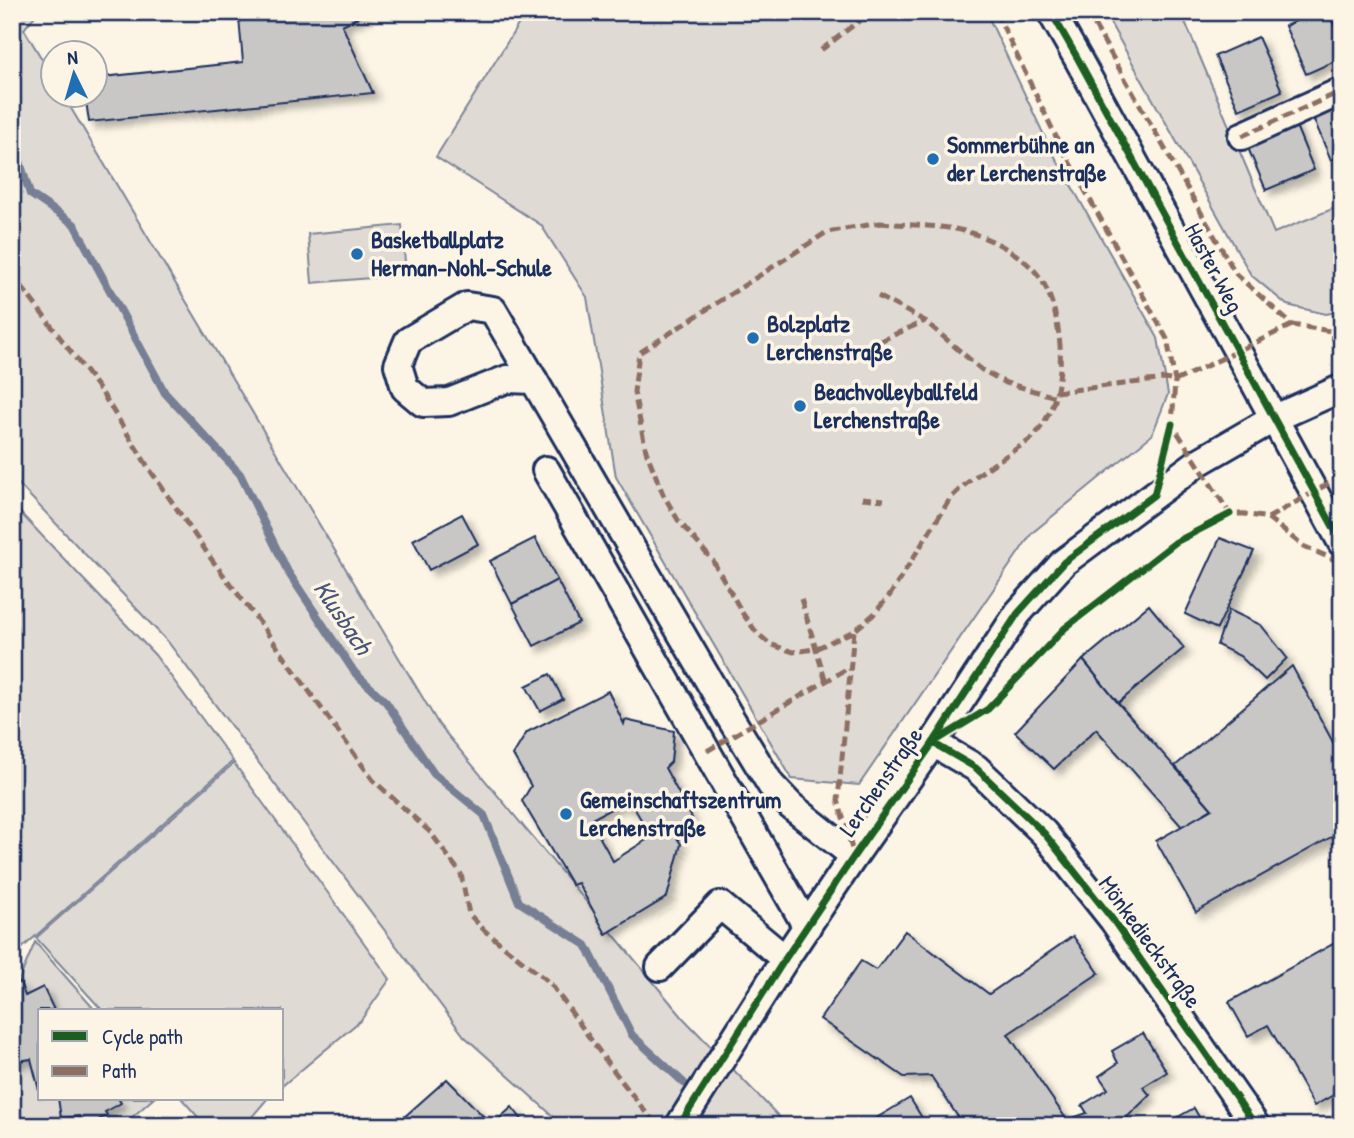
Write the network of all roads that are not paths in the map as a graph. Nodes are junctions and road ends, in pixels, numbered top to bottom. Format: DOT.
graph roads {
  1 [pos="1051,12"];
  2 [pos="1342,91"];
  3 [pos="1242,136"];
  4 [pos="534,380"];
  5 [pos="1342,387"];
  6 [pos="1273,419"];
  7 [pos="546,470"];
  8 [pos="1342,543"];
  9 [pos="933,743"];
  10 [pos="854,856"];
  11 [pos="807,928"];
  12 [pos="785,959"];
  13 [pos="660,967"];
  14 [pos="679,1126"];
  15 [pos="1256,1126"];
  1 -- 6 [label="street, Haster Weg"];
  2 -- 3 [label="street"];
  4 -- 4 [label="street"];
  4 -- 10 [label="street"];
  5 -- 6 [label="street, Lerchenstraße"];
  6 -- 8 [label="street, Haster Weg"];
  6 -- 9 [label="street, Lerchenstraße"];
  7 -- 11 [label="street"];
  9 -- 10 [label="street, Lerchenstraße"];
  9 -- 15 [label="street, Mönkedieckstraße"];
  10 -- 11 [label="street, Lerchenstraße"];
  11 -- 12 [label="street, Lerchenstraße"];
  12 -- 13 [label="street"];
  12 -- 14 [label="street, Lerchenstraße"];
}
